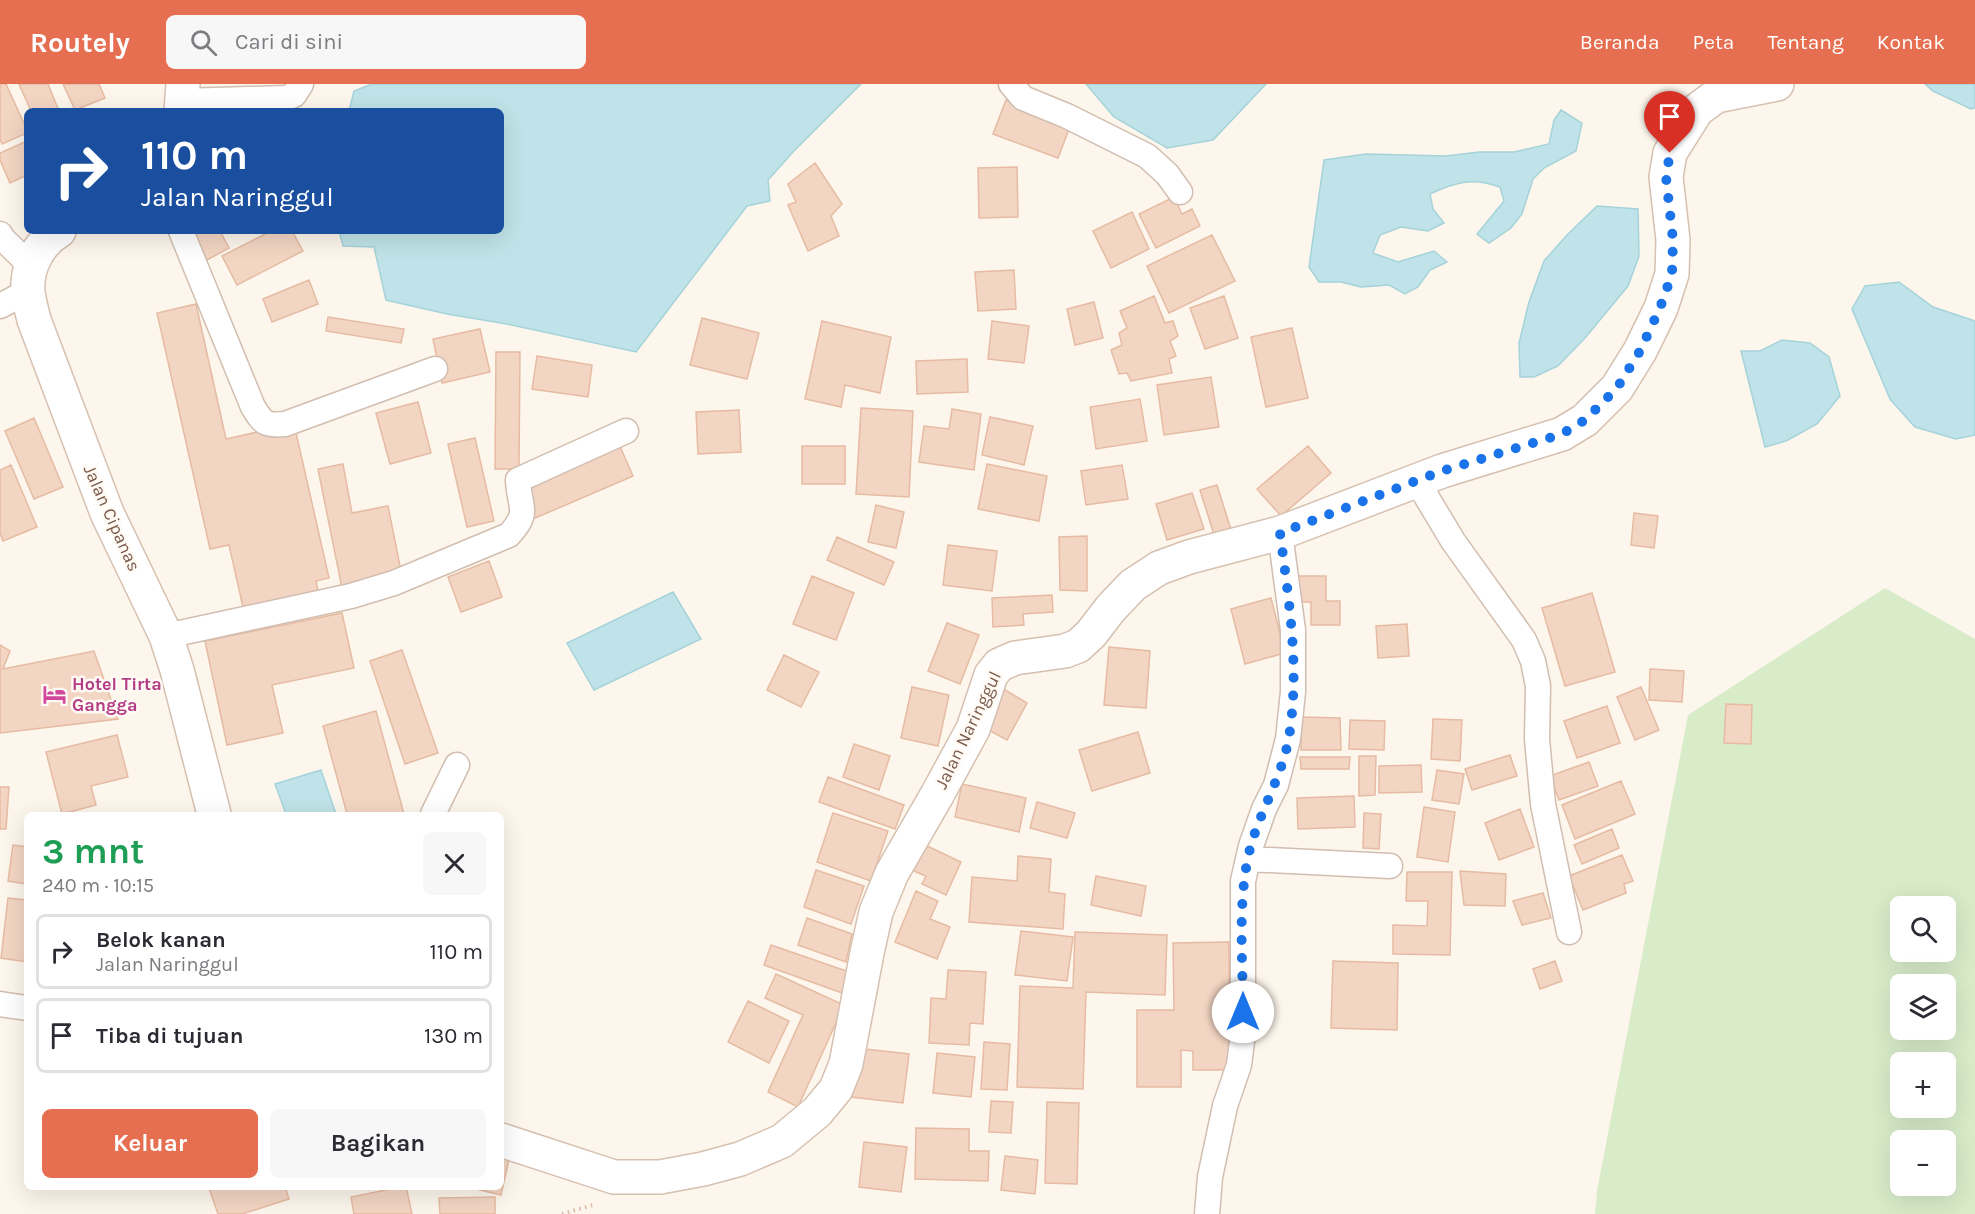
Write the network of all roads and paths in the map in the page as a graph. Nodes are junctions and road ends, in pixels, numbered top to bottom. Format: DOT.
graph roads {
  1 [pos="301,84"];
  2 [pos="1011,84"];
  3 [pos="1777,84"];
  4 [pos="182,99"];
  5 [pos="1180,192"];
  6 [pos="0,234"];
  7 [pos="56,234"];
  8 [pos="182,234"];
  9 [pos="20,288"];
  10 [pos="435,369"];
  11 [pos="626,431"];
  12 [pos="1417,481"];
  13 [pos="1280,533"];
  14 [pos="166,636"];
  15 [pos="457,765"];
  16 [pos="213,812"];
  17 [pos="434,812"];
  18 [pos="1248,859"];
  19 [pos="1390,866"];
  20 [pos="1569,932"];
  21 [pos="0,1004"];
  22 [pos="24,1008"];
  23 [pos="504,1141"];
  24 [pos="1207,1214"];
  1 -- 4 [label="street"];
  2 -- 5 [label="street"];
  3 -- 12 [label="street, Jalan Naringgul"];
  6 -- 9 [label="street"];
  7 -- 9 [label="street"];
  8 -- 10 [label="street"];
  9 -- 14 [label="street, Jalan Cipanas"];
  11 -- 14 [label="street"];
  12 -- 13 [label="street, Jalan Naringgul"];
  12 -- 20 [label="street"];
  13 -- 18 [label="street"];
  13 -- 23 [label="street, Jalan Naringgul"];
  14 -- 16 [label="street, Jalan Cipanas"];
  15 -- 17 [label="street"];
  18 -- 19 [label="street"];
  18 -- 24 [label="street"];
  21 -- 22 [label="street"];
}
